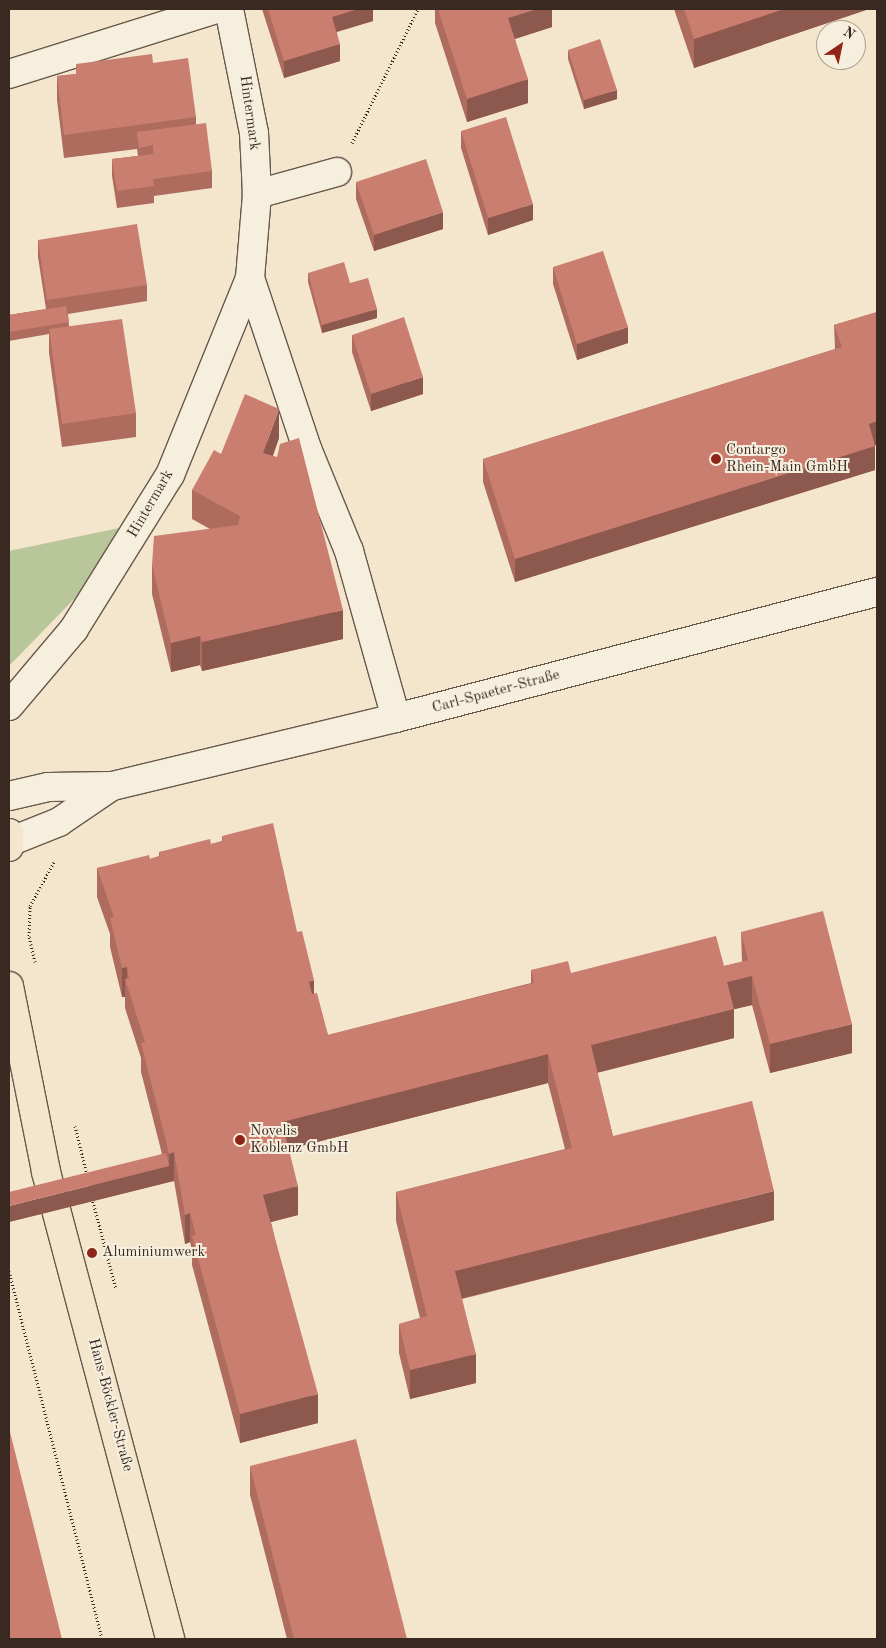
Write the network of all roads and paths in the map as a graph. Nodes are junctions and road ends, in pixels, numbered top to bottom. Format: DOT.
graph roads {
  1 [pos="216,9"];
  2 [pos="229,9"];
  3 [pos="418,9"];
  4 [pos="9,74"];
  5 [pos="337,172"];
  6 [pos="257,194"];
  7 [pos="250,278"];
  8 [pos="877,592"];
  9 [pos="9,706"];
  10 [pos="396,718"];
  11 [pos="112,786"];
  12 [pos="9,796"];
  13 [pos="9,832"];
  14 [pos="9,842"];
  15 [pos="9,847"];
  16 [pos="59,855"];
  17 [pos="36,965"];
  18 [pos="9,986"];
  19 [pos="9,1081"];
  20 [pos="73,1118"];
  21 [pos="46,1172"];
  22 [pos="89,1185"];
  23 [pos="91,1194"];
  24 [pos="9,1271"];
  25 [pos="115,1288"];
  26 [pos="102,1639"];
  27 [pos="170,1639"];
  1 -- 4 [label="street"];
  2 -- 6 [label="street, Hintermark"];
  3 -- 5 [label="path"];
  5 -- 6 [label="street"];
  6 -- 7 [label="street, Hintermark"];
  7 -- 9 [label="street, Hintermark"];
  7 -- 10 [label="street, Hintermark"];
  8 -- 10 [label="street, Carl-Spaeter-Straße"];
  10 -- 11 [label="street, Carl-Spaeter-Straße"];
  11 -- 12 [label="street, Carl-Spaeter-Straße"];
  11 -- 14 [label="street, Carl-Spaeter-Straße"];
  13 -- 14 [label="main road"];
  14 -- 15 [label="main road"];
  16 -- 17 [label="path"];
  18 -- 21 [label="main road, Hans-Böckler-Straße"];
  19 -- 21 [label="main road, Hans-Böckler-Straße"];
  20 -- 22 [label="path"];
  21 -- 27 [label="main road, Hans-Böckler-Straße"];
  23 -- 25 [label="path"];
  24 -- 26 [label="path"];
}
